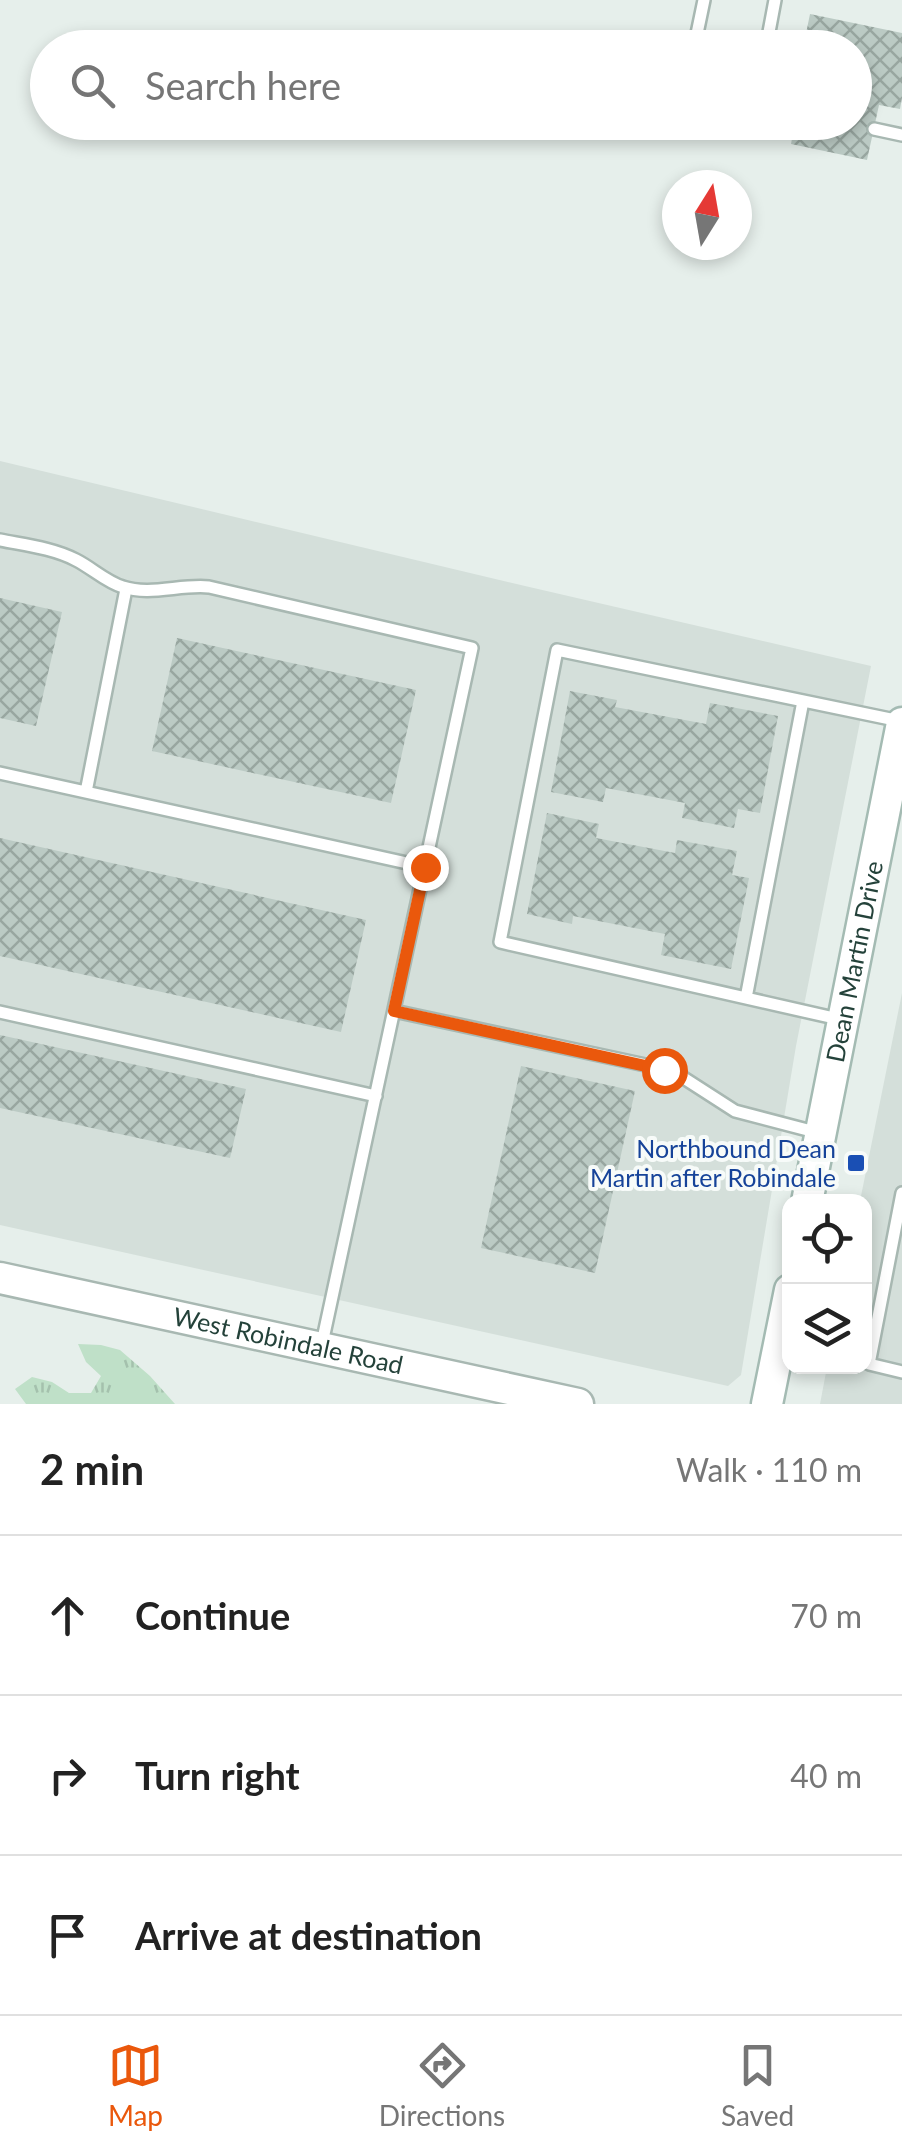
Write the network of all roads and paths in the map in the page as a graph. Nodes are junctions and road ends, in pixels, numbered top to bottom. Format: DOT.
graph roads {
  1 [pos="704,0"];
  2 [pos="775,0"];
  3 [pos="698,30"];
  4 [pos="769,30"];
  5 [pos="874,129"];
  6 [pos="902,135"];
  7 [pos="0,540"];
  8 [pos="126,588"];
  9 [pos="803,701"];
  10 [pos="902,722"];
  11 [pos="0,773"];
  12 [pos="86,792"];
  13 [pos="425,867"];
  14 [pos="746,998"];
  15 [pos="394,1011"];
  16 [pos="0,1012"];
  17 [pos="843,1020"];
  18 [pos="376,1096"];
  19 [pos="820,1134"];
  20 [pos="902,1193"];
  21 [pos="809,1194"];
  22 [pos="0,1278"];
  23 [pos="782,1330"];
  24 [pos="320,1348"];
  25 [pos="902,1372"];
  26 [pos="578,1404"];
  27 [pos="767,1404"];
  1 -- 3 [label="lane"];
  2 -- 4 [label="lane"];
  5 -- 6 [label="lane"];
  7 -- 8 [label="lane"];
  8 -- 12 [label="lane"];
  8 -- 13 [label="lane"];
  9 -- 10 [label="lane"];
  9 -- 14 [label="lane"];
  9 -- 14 [label="lane"];
  10 -- 17 [label="main road, Dean Martin Drive"];
  11 -- 12 [label="lane"];
  12 -- 13 [label="lane"];
  13 -- 15 [label="lane"];
  14 -- 17 [label="lane"];
  15 -- 18 [label="lane"];
  15 -- 19 [label="lane"];
  16 -- 18 [label="lane"];
  17 -- 19 [label="main road, Dean Martin Drive"];
  18 -- 24 [label="lane"];
  19 -- 21 [label="main road, Dean Martin Drive"];
  20 -- 25 [label="lane"];
  22 -- 24 [label="main road, West Robindale Road"];
  23 -- 27 [label="main road"];
  24 -- 26 [label="main road, West Robindale Road"];
}
